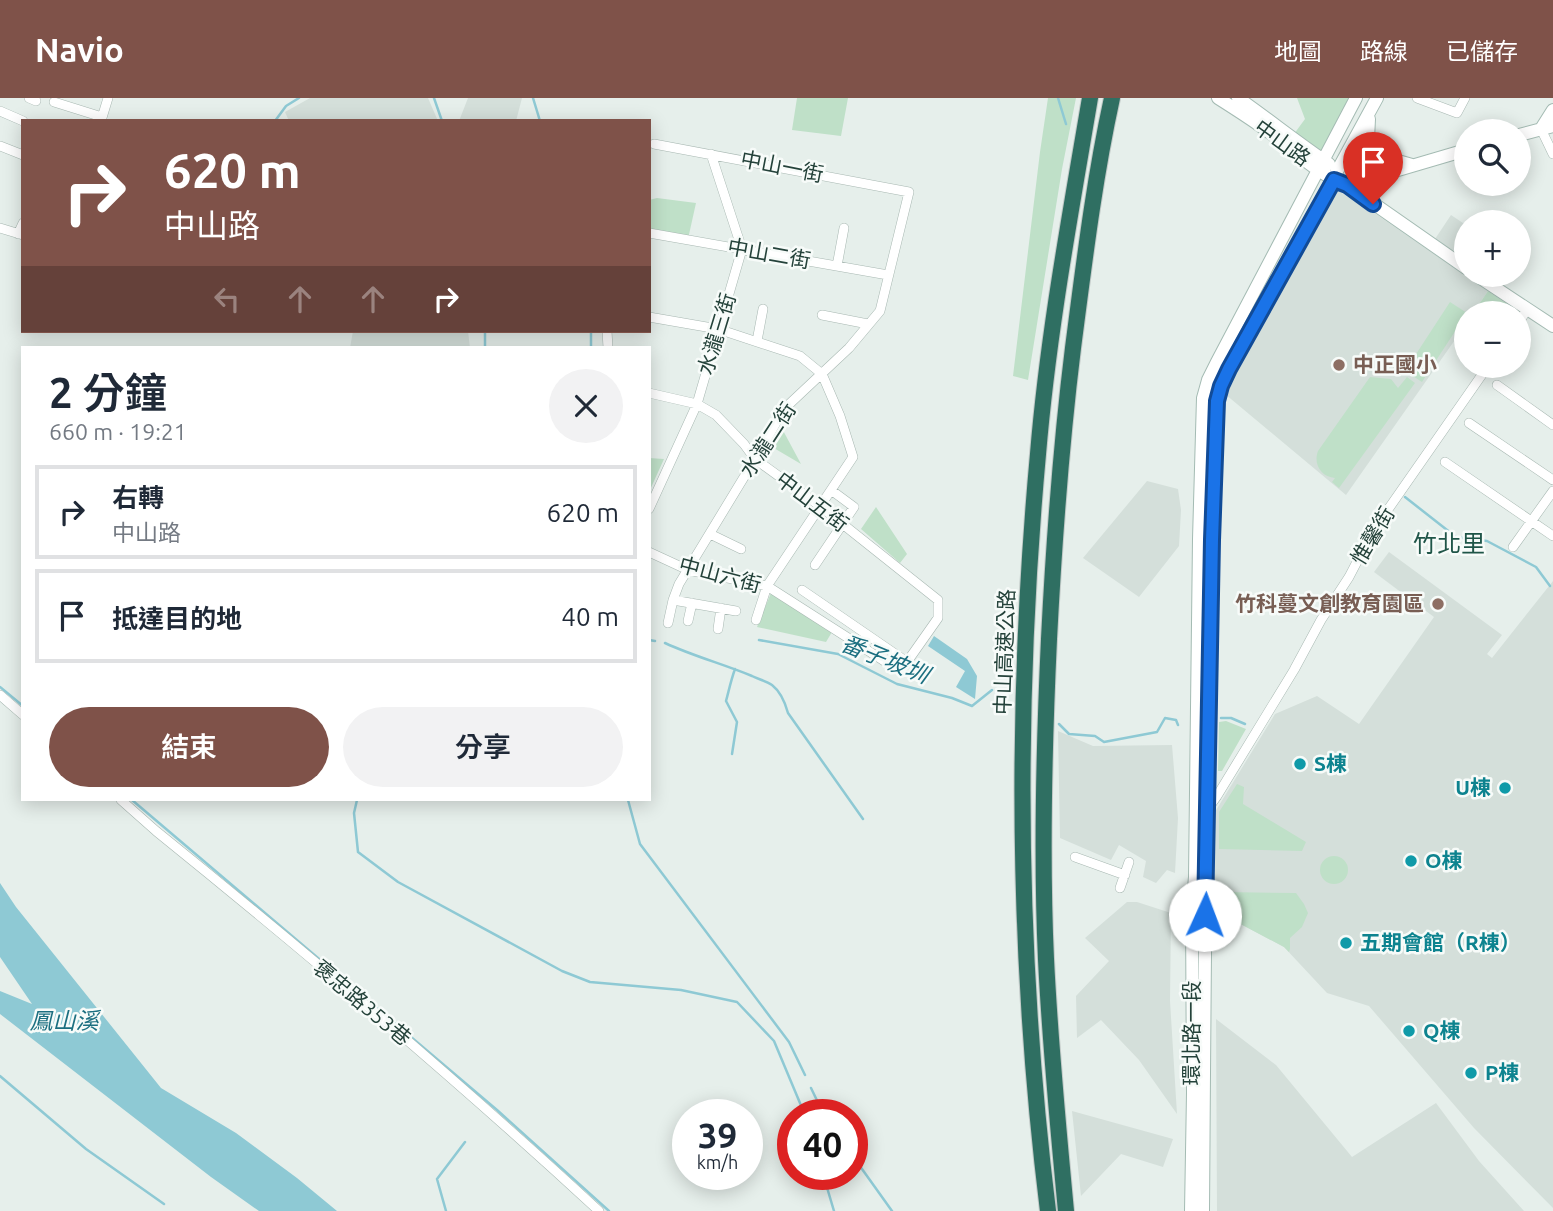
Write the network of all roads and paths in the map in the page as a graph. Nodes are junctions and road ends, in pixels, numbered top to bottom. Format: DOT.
graph roads {
  1 [pos="108,98"];
  2 [pos="1090,98"];
  3 [pos="1112,98"];
  4 [pos="1218,98"];
  5 [pos="1238,98"];
  6 [pos="1356,98"];
  7 [pos="1377,98"];
  8 [pos="1417,98"];
  9 [pos="1465,98"];
  10 [pos="54,102"];
  11 [pos="1553,110"];
  12 [pos="0,111"];
  13 [pos="1370,111"];
  14 [pos="101,119"];
  15 [pos="21,120"];
  16 [pos="1547,127"];
  17 [pos="654,144"];
  18 [pos="0,146"];
  19 [pos="1454,153"];
  20 [pos="21,154"];
  21 [pos="711,154"];
  22 [pos="1553,154"];
  23 [pos="1321,164"];
  24 [pos="1412,165"];
  25 [pos="1336,175"];
  26 [pos="1347,185"];
  27 [pos="909,192"];
  28 [pos="0,228"];
  29 [pos="844,228"];
  30 [pos="651,233"];
  31 [pos="21,234"];
  32 [pos="742,249"];
  33 [pos="1454,260"];
  34 [pos="837,266"];
  35 [pos="888,275"];
  36 [pos="1493,287"];
  37 [pos="1514,301"];
  38 [pos="763,309"];
  39 [pos="1531,312"];
  40 [pos="822,315"];
  41 [pos="651,317"];
  42 [pos="868,324"];
  43 [pos="1553,326"];
  44 [pos="718,329"];
  45 [pos="758,341"];
  46 [pos="822,374"];
  47 [pos="1480,378"];
  48 [pos="1497,384"];
  49 [pos="651,393"];
  50 [pos="696,404"];
  51 [pos="1469,423"];
  52 [pos="1553,425"];
  53 [pos="755,459"];
  54 [pos="1445,462"];
  55 [pos="1553,480"];
  56 [pos="831,490"];
  57 [pos="1553,491"];
  58 [pos="651,505"];
  59 [pos="820,506"];
  60 [pos="1531,522"];
  61 [pos="843,524"];
  62 [pos="710,534"];
  63 [pos="1553,536"];
  64 [pos="1513,547"];
  65 [pos="741,550"];
  66 [pos="651,553"];
  67 [pos="815,565"];
  68 [pos="688,570"];
  69 [pos="767,586"];
  70 [pos="802,590"];
  71 [pos="673,600"];
  72 [pos="692,603"];
  73 [pos="721,608"];
  74 [pos="736,611"];
  75 [pos="756,620"];
  76 [pos="688,621"];
  77 [pos="667,622"];
  78 [pos="718,629"];
  79 [pos="907,662"];
  80 [pos="0,695"];
  81 [pos="21,713"];
  82 [pos="122,801"];
  83 [pos="1202,812"];
  84 [pos="1075,857"];
  85 [pos="1129,862"];
  86 [pos="1125,875"];
  87 [pos="1120,888"];
  88 [pos="599,1211"];
  89 [pos="1048,1211"];
  90 [pos="1066,1211"];
  91 [pos="1191,1211"];
  92 [pos="1203,1211"];
  1 -- 14 [label="street"];
  2 -- 89 [label="highway, 中山高速公路"];
  3 -- 90 [label="highway, 中山高速公路"];
  4 -- 23 [label="street, 中山路"];
  5 -- 23 [label="street, 中山路"];
  6 -- 23 [label="street, 環北路一段"];
  7 -- 13 [label="street, 環北路一段"];
  8 -- 9 [label="street"];
  10 -- 14 [label="street"];
  11 -- 16 [label="street"];
  12 -- 15 [label="street"];
  13 -- 24 [label="street"];
  13 -- 25 [label="street, 環北路一段"];
  16 -- 22 [label="street"];
  17 -- 21 [label="street, 中山一街"];
  18 -- 20 [label="street"];
  19 -- 24 [label="street"];
  21 -- 27 [label="street, 中山一街"];
  21 -- 32 [label="street"];
  23 -- 25 [label="street, 中山路"];
  23 -- 83 [label="street, 環北路一段"];
  24 -- 26 [label="street"];
  25 -- 26 [label="street, 中山路"];
  25 -- 83 [label="street, 環北路一段"];
  26 -- 33 [label="street, 中山路"];
  27 -- 35 [label="street, 水瀧二街"];
  28 -- 31 [label="street"];
  29 -- 34 [label="street"];
  30 -- 32 [label="street, 中山二街"];
  32 -- 34 [label="street, 中山二街"];
  32 -- 44 [label="street, 水瀧三街"];
  34 -- 35 [label="street, 中山二街"];
  35 -- 42 [label="street, 水瀧二街"];
  36 -- 37 [label="street"];
  38 -- 45 [label="street"];
  39 -- 43 [label="street"];
  40 -- 42 [label="street"];
  41 -- 44 [label="street"];
  42 -- 46 [label="street, 水瀧二街"];
  44 -- 45 [label="street"];
  44 -- 50 [label="street, 水瀧三街"];
  45 -- 46 [label="street"];
  46 -- 53 [label="street, 水瀧二街"];
  46 -- 56 [label="street"];
  47 -- 83 [label="street, 惟馨街"];
  48 -- 52 [label="street"];
  49 -- 50 [label="street, 中山五街"];
  50 -- 53 [label="street, 中山五街"];
  50 -- 58 [label="street, 水瀧三街"];
  51 -- 55 [label="street"];
  53 -- 59 [label="street, 中山五街"];
  53 -- 62 [label="street, 水瀧二街"];
  54 -- 60 [label="street"];
  56 -- 59 [label="street"];
  56 -- 61 [label="street"];
  57 -- 60 [label="street"];
  59 -- 61 [label="street, 中山五街"];
  59 -- 69 [label="street"];
  60 -- 63 [label="street"];
  60 -- 64 [label="street"];
  61 -- 67 [label="street"];
  61 -- 79 [label="street, 中山五街"];
  62 -- 65 [label="street"];
  62 -- 68 [label="street, 水瀧二街"];
  66 -- 68 [label="street, 中山六街"];
  68 -- 69 [label="street, 中山六街"];
  68 -- 71 [label="street, 水瀧二街"];
  69 -- 75 [label="street"];
  69 -- 79 [label="street, 中山六街"];
  70 -- 79 [label="street"];
  71 -- 72 [label="street"];
  71 -- 77 [label="street, 水瀧二街"];
  72 -- 73 [label="street"];
  72 -- 76 [label="street"];
  73 -- 74 [label="street"];
  73 -- 78 [label="street"];
  80 -- 81 [label="street"];
  82 -- 88 [label="street, 褒忠路353巷"];
  83 -- 91 [label="street, 環北路一段"];
  83 -- 92 [label="street, 環北路一段"];
  84 -- 86 [label="street"];
  85 -- 86 [label="street"];
  86 -- 87 [label="street"];
}
